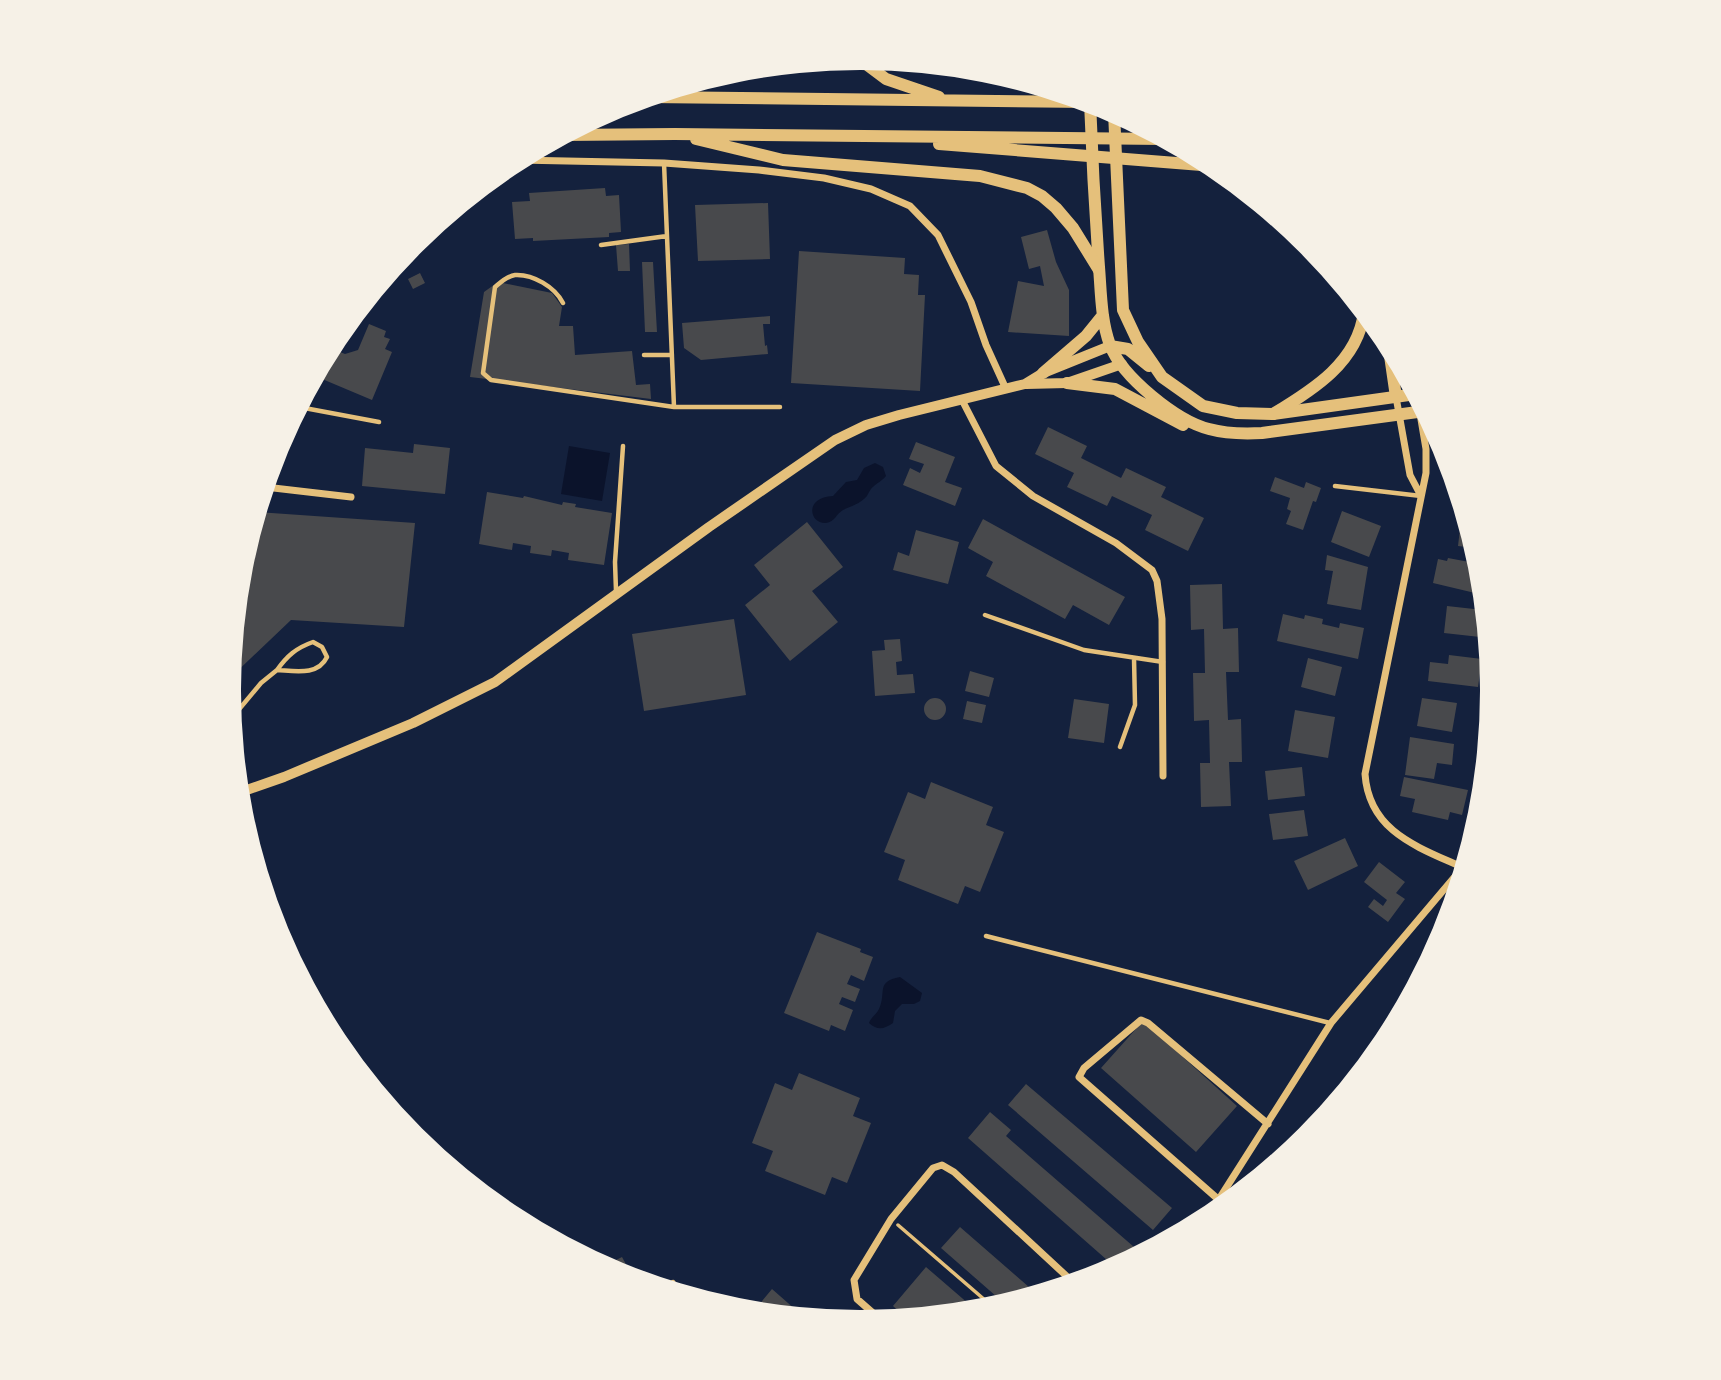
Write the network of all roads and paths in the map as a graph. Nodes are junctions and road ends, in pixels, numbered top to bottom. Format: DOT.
graph roads {
  1 [pos="874,70"];
  2 [pos="679,97"];
  3 [pos="950,100"];
  4 [pos="1055,102"];
  5 [pos="1090,114"];
  6 [pos="1115,125"];
  7 [pos="675,134"];
  8 [pos="584,135"];
  9 [pos="830,136"];
  10 [pos="1144,139"];
  11 [pos="539,160"];
  12 [pos="664,163"];
  13 [pos="1188,164"];
  14 [pos="667,236"];
  15 [pos="601,245"];
  16 [pos="1099,270"];
  17 [pos="564,303"];
  18 [pos="1123,310"];
  19 [pos="1103,315"];
  20 [pos="1360,324"];
  21 [pos="1110,346"];
  22 [pos="1128,349"];
  23 [pos="644,355"];
  24 [pos="672,355"];
  25 [pos="1122,364"];
  26 [pos="1043,373"];
  27 [pos="1392,373"];
  28 [pos="1162,377"];
  29 [pos="1067,383"];
  30 [pos="1024,384"];
  31 [pos="1006,389"];
  32 [pos="1406,396"];
  33 [pos="1396,397"];
  34 [pos="962,400"];
  35 [pos="674,407"];
  36 [pos="780,407"];
  37 [pos="308,409"];
  38 [pos="1415,413"];
  39 [pos="1273,414"];
  40 [pos="1399,415"];
  41 [pos="379,422"];
  42 [pos="1207,429"];
  43 [pos="1424,433"];
  44 [pos="623,446"];
  45 [pos="1335,486"];
  46 [pos="274,488"];
  47 [pos="1421,496"];
  48 [pos="352,497"];
  49 [pos="617,596"];
  50 [pos="985,615"];
  51 [pos="1134,658"];
  52 [pos="1163,663"];
  53 [pos="277,670"];
  54 [pos="241,707"];
  55 [pos="1120,747"];
  56 [pos="1163,776"];
  57 [pos="249,789"];
  58 [pos="1455,863"];
  59 [pos="1450,883"];
  60 [pos="986,936"];
  61 [pos="1331,1023"];
  62 [pos="1268,1124"];
  63 [pos="1224,1192"];
  64 [pos="1216,1198"];
  65 [pos="891,1219"];
  66 [pos="1065,1275"];
  67 [pos="982,1298"];
  68 [pos="869,1310"];
  1 -- 3 [label="main road"];
  2 -- 3 [label="main road"];
  3 -- 4 [label="main road"];
  5 -- 16 [label="main road"];
  6 -- 18 [label="main road"];
  7 -- 8 [label="main road"];
  7 -- 9 [label="main road"];
  7 -- 16 [label="main road"];
  9 -- 10 [label="main road"];
  9 -- 13 [label="main road"];
  11 -- 12 [label="street"];
  12 -- 14 [label="lane"];
  12 -- 31 [label="street"];
  14 -- 15 [label="lane"];
  14 -- 24 [label="lane"];
  16 -- 19 [label="main road"];
  17 -- 35 [label="lane"];
  18 -- 22 [label="main road"];
  18 -- 28 [label="main road"];
  19 -- 21 [label="main road"];
  19 -- 26 [label="main road"];
  20 -- 39 [label="main road"];
  21 -- 22 [label="main road"];
  21 -- 25 [label="main road"];
  21 -- 26 [label="street"];
  22 -- 25 [label="main road"];
  22 -- 28 [label="main road"];
  23 -- 24 [label="lane"];
  24 -- 35 [label="lane"];
  25 -- 29 [label="street"];
  25 -- 42 [label="main road"];
  26 -- 30 [label="street"];
  27 -- 33 [label="main road"];
  28 -- 39 [label="main road"];
  29 -- 30 [label="street"];
  29 -- 42 [label="main road"];
  30 -- 31 [label="street"];
  31 -- 34 [label="street"];
  32 -- 33 [label="main road"];
  33 -- 39 [label="main road"];
  33 -- 40 [label="street"];
  34 -- 49 [label="street"];
  34 -- 52 [label="street"];
  35 -- 36 [label="lane"];
  37 -- 41 [label="lane"];
  38 -- 40 [label="main road"];
  40 -- 42 [label="main road"];
  40 -- 47 [label="street"];
  43 -- 47 [label="street"];
  44 -- 49 [label="lane"];
  45 -- 47 [label="lane"];
  46 -- 48 [label="street"];
  47 -- 58 [label="street"];
  49 -- 57 [label="street"];
  50 -- 51 [label="lane"];
  51 -- 52 [label="lane"];
  51 -- 55 [label="lane"];
  52 -- 56 [label="street"];
  53 -- 53 [label="lane"];
  53 -- 54 [label="lane"];
  59 -- 61 [label="street"];
  60 -- 61 [label="lane"];
  61 -- 62 [label="street"];
  62 -- 63 [label="street"];
  62 -- 64 [label="street"];
  65 -- 66 [label="street"];
  65 -- 67 [label="path"];
  65 -- 68 [label="street"];
}
